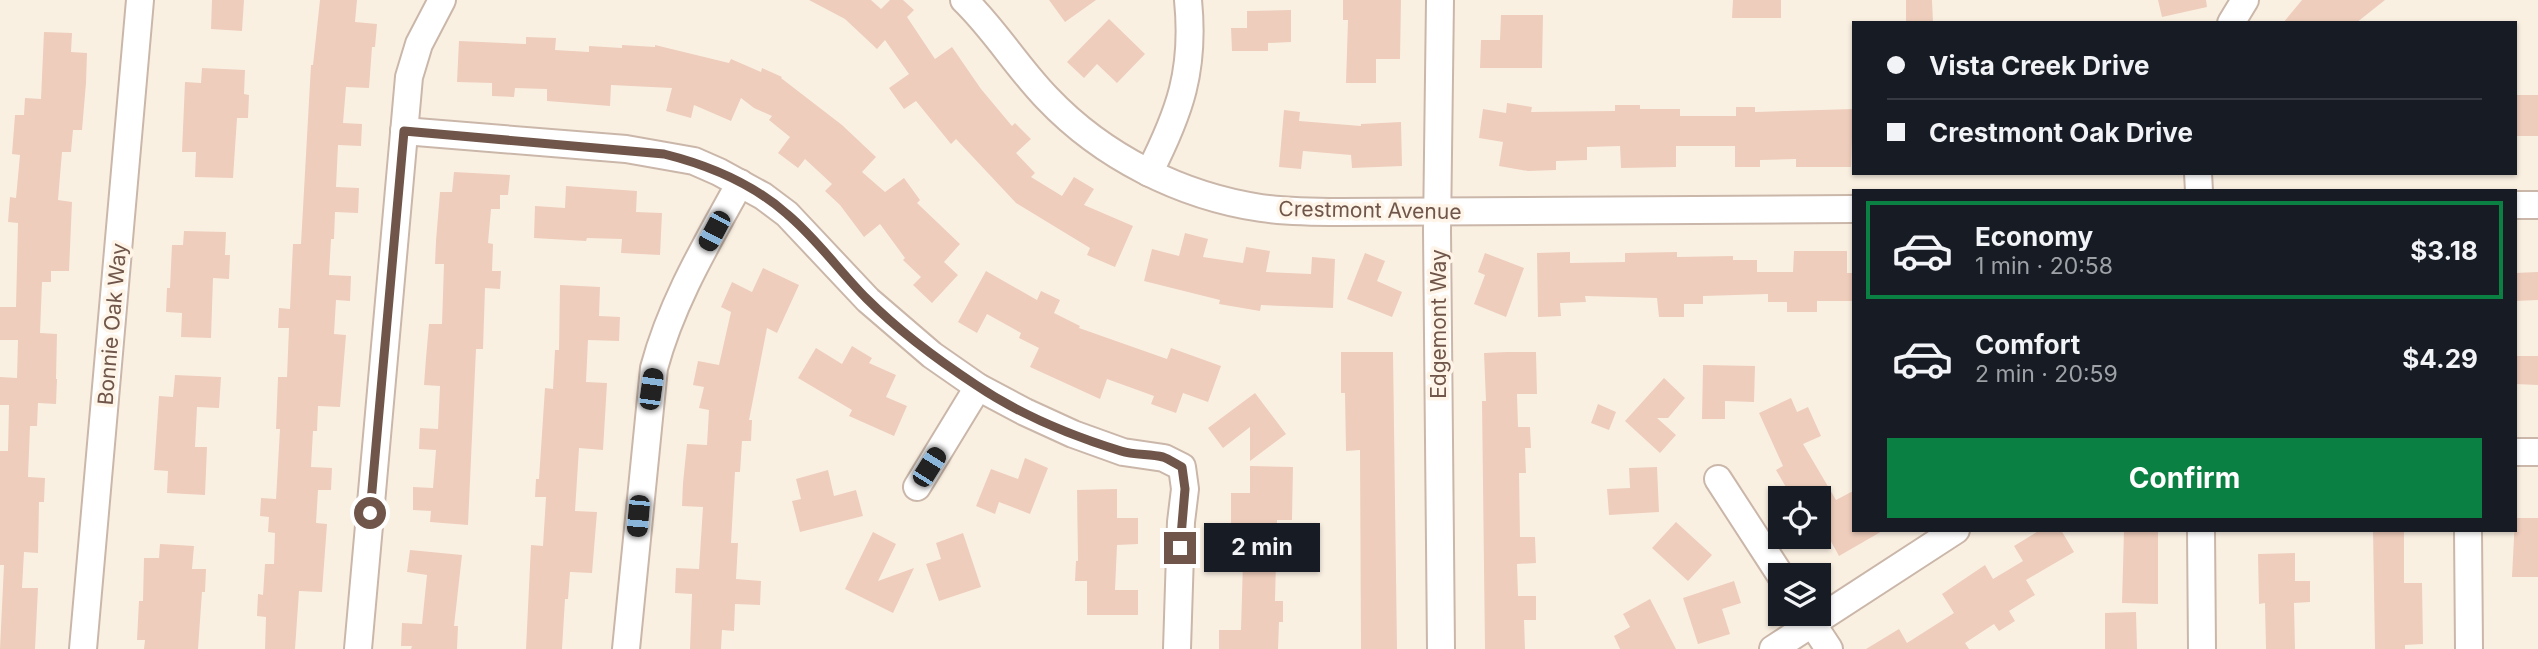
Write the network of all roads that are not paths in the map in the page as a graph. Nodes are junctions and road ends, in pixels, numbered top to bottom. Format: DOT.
graph roads {
  1 [pos="141,0"];
  2 [pos="442,0"];
  3 [pos="964,0"];
  4 [pos="1188,0"];
  5 [pos="1440,0"];
  6 [pos="2245,0"];
  7 [pos="2232,21"];
  8 [pos="404,131"];
  9 [pos="1149,173"];
  10 [pos="740,183"];
  11 [pos="2517,205"];
  12 [pos="2538,205"];
  13 [pos="1852,209"];
  14 [pos="1437,212"];
  15 [pos="978,387"];
  16 [pos="2517,452"];
  17 [pos="2538,452"];
  18 [pos="1717,479"];
  19 [pos="917,487"];
  20 [pos="1953,532"];
  21 [pos="2201,532"];
  22 [pos="2468,532"];
  23 [pos="1772,563"];
  24 [pos="1831,606"];
  25 [pos="1801,626"];
  26 [pos="1814,626"];
  27 [pos="83,649"];
  28 [pos="358,649"];
  29 [pos="626,649"];
  30 [pos="1177,649"];
  31 [pos="1441,649"];
  32 [pos="1773,649"];
  33 [pos="1829,649"];
  34 [pos="2202,649"];
  35 [pos="2469,649"];
  1 -- 27 [label="street, Bonnie Oak Way"];
  2 -- 8 [label="street"];
  3 -- 9 [label="street, Crestmont Avenue"];
  4 -- 9 [label="street"];
  5 -- 14 [label="street, Edgemont Way"];
  6 -- 7 [label="street"];
  8 -- 10 [label="street"];
  8 -- 28 [label="street"];
  9 -- 14 [label="street, Crestmont Avenue"];
  10 -- 15 [label="street"];
  10 -- 29 [label="street"];
  11 -- 12 [label="street"];
  13 -- 14 [label="street, Crestmont Avenue"];
  14 -- 31 [label="street, Edgemont Way"];
  15 -- 19 [label="street"];
  15 -- 30 [label="street"];
  16 -- 17 [label="street"];
  18 -- 23 [label="street"];
  20 -- 24 [label="street"];
  21 -- 34 [label="street"];
  22 -- 35 [label="street"];
  25 -- 32 [label="street"];
  26 -- 33 [label="street"];
}
